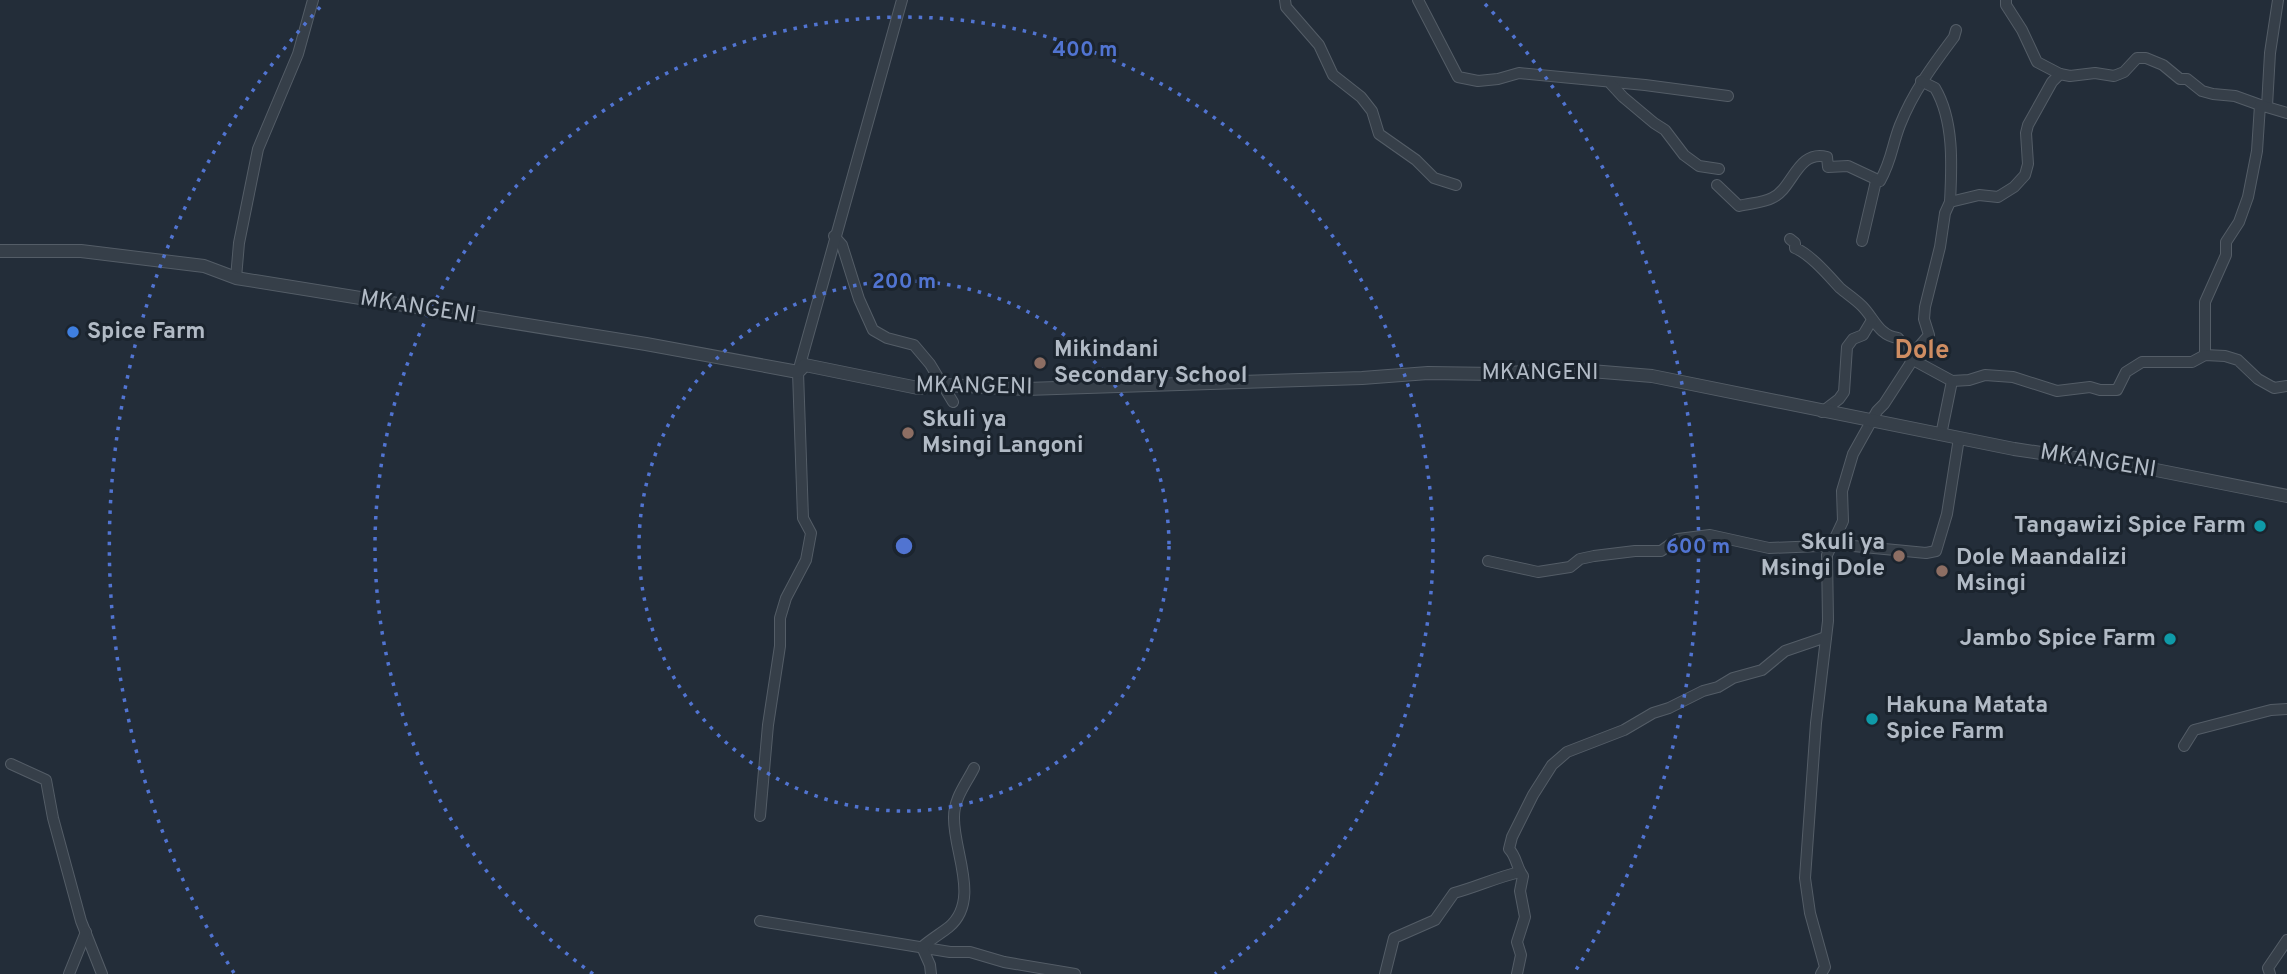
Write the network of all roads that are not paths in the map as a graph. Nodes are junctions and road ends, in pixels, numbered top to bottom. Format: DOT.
graph roads {
  1 [pos="313,0"];
  2 [pos="902,0"];
  3 [pos="1285,0"];
  4 [pos="1418,0"];
  5 [pos="2006,0"];
  6 [pos="2278,0"];
  7 [pos="1956,30"];
  8 [pos="2060,74"];
  9 [pos="1921,81"];
  10 [pos="1611,83"];
  11 [pos="1728,96"];
  12 [pos="2264,106"];
  13 [pos="2287,113"];
  14 [pos="1719,169"];
  15 [pos="1876,181"];
  16 [pos="1457,185"];
  17 [pos="1717,185"];
  18 [pos="1950,202"];
  19 [pos="835,236"];
  20 [pos="1790,239"];
  21 [pos="1862,241"];
  22 [pos="0,251"];
  23 [pos="236,278"];
  24 [pos="1872,320"];
  25 [pos="1912,355"];
  26 [pos="2205,355"];
  27 [pos="798,372"];
  28 [pos="1952,381"];
  29 [pos="944,385"];
  30 [pos="2287,386"];
  31 [pos="953,402"];
  32 [pos="1822,412"];
  33 [pos="1870,422"];
  34 [pos="1941,435"];
  35 [pos="1959,438"];
  36 [pos="2287,496"];
  37 [pos="1830,545"];
  38 [pos="1488,561"];
  39 [pos="1826,637"];
  40 [pos="2287,709"];
  41 [pos="2185,746"];
  42 [pos="11,764"];
  43 [pos="974,768"];
  44 [pos="760,816"];
  45 [pos="1520,872"];
  46 [pos="761,920"];
  47 [pos="86,932"];
  48 [pos="2287,940"];
  49 [pos="922,947"];
  50 [pos="69,974"];
  51 [pos="102,974"];
  52 [pos="930,974"];
  53 [pos="1075,974"];
  54 [pos="1385,974"];
  55 [pos="1517,974"];
  56 [pos="1821,974"];
  57 [pos="2270,974"];
  1 -- 23 [label="street"];
  2 -- 19 [label="street"];
  3 -- 16 [label="street"];
  4 -- 10 [label="street"];
  5 -- 8 [label="street"];
  6 -- 12 [label="street"];
  7 -- 9 [label="street"];
  8 -- 12 [label="street"];
  8 -- 18 [label="street"];
  9 -- 15 [label="street"];
  9 -- 18 [label="street"];
  10 -- 11 [label="street"];
  10 -- 14 [label="street"];
  12 -- 13 [label="street"];
  12 -- 26 [label="street"];
  15 -- 17 [label="street"];
  15 -- 21 [label="street"];
  18 -- 25 [label="street"];
  19 -- 27 [label="street"];
  19 -- 29 [label="street"];
  20 -- 24 [label="street"];
  22 -- 23 [label="street, MKANGENI"];
  23 -- 27 [label="street, MKANGENI"];
  24 -- 25 [label="street"];
  24 -- 32 [label="street"];
  25 -- 28 [label="street"];
  25 -- 33 [label="street"];
  26 -- 28 [label="street"];
  26 -- 30 [label="street"];
  27 -- 29 [label="street, MKANGENI"];
  27 -- 44 [label="street"];
  28 -- 34 [label="street"];
  29 -- 31 [label="street"];
  29 -- 32 [label="street, MKANGENI"];
  32 -- 33 [label="street, MKANGENI"];
  33 -- 34 [label="street, MKANGENI"];
  33 -- 37 [label="street"];
  34 -- 35 [label="street, MKANGENI"];
  35 -- 36 [label="street, MKANGENI"];
  35 -- 37 [label="street"];
  37 -- 38 [label="street"];
  37 -- 39 [label="street"];
  39 -- 45 [label="street"];
  39 -- 56 [label="street"];
  40 -- 41 [label="street"];
  42 -- 47 [label="street"];
  43 -- 49 [label="street"];
  45 -- 54 [label="street"];
  45 -- 55 [label="street"];
  46 -- 49 [label="street"];
  47 -- 50 [label="street"];
  47 -- 51 [label="street"];
  48 -- 57 [label="street"];
  49 -- 52 [label="street"];
  49 -- 53 [label="street"];
}
